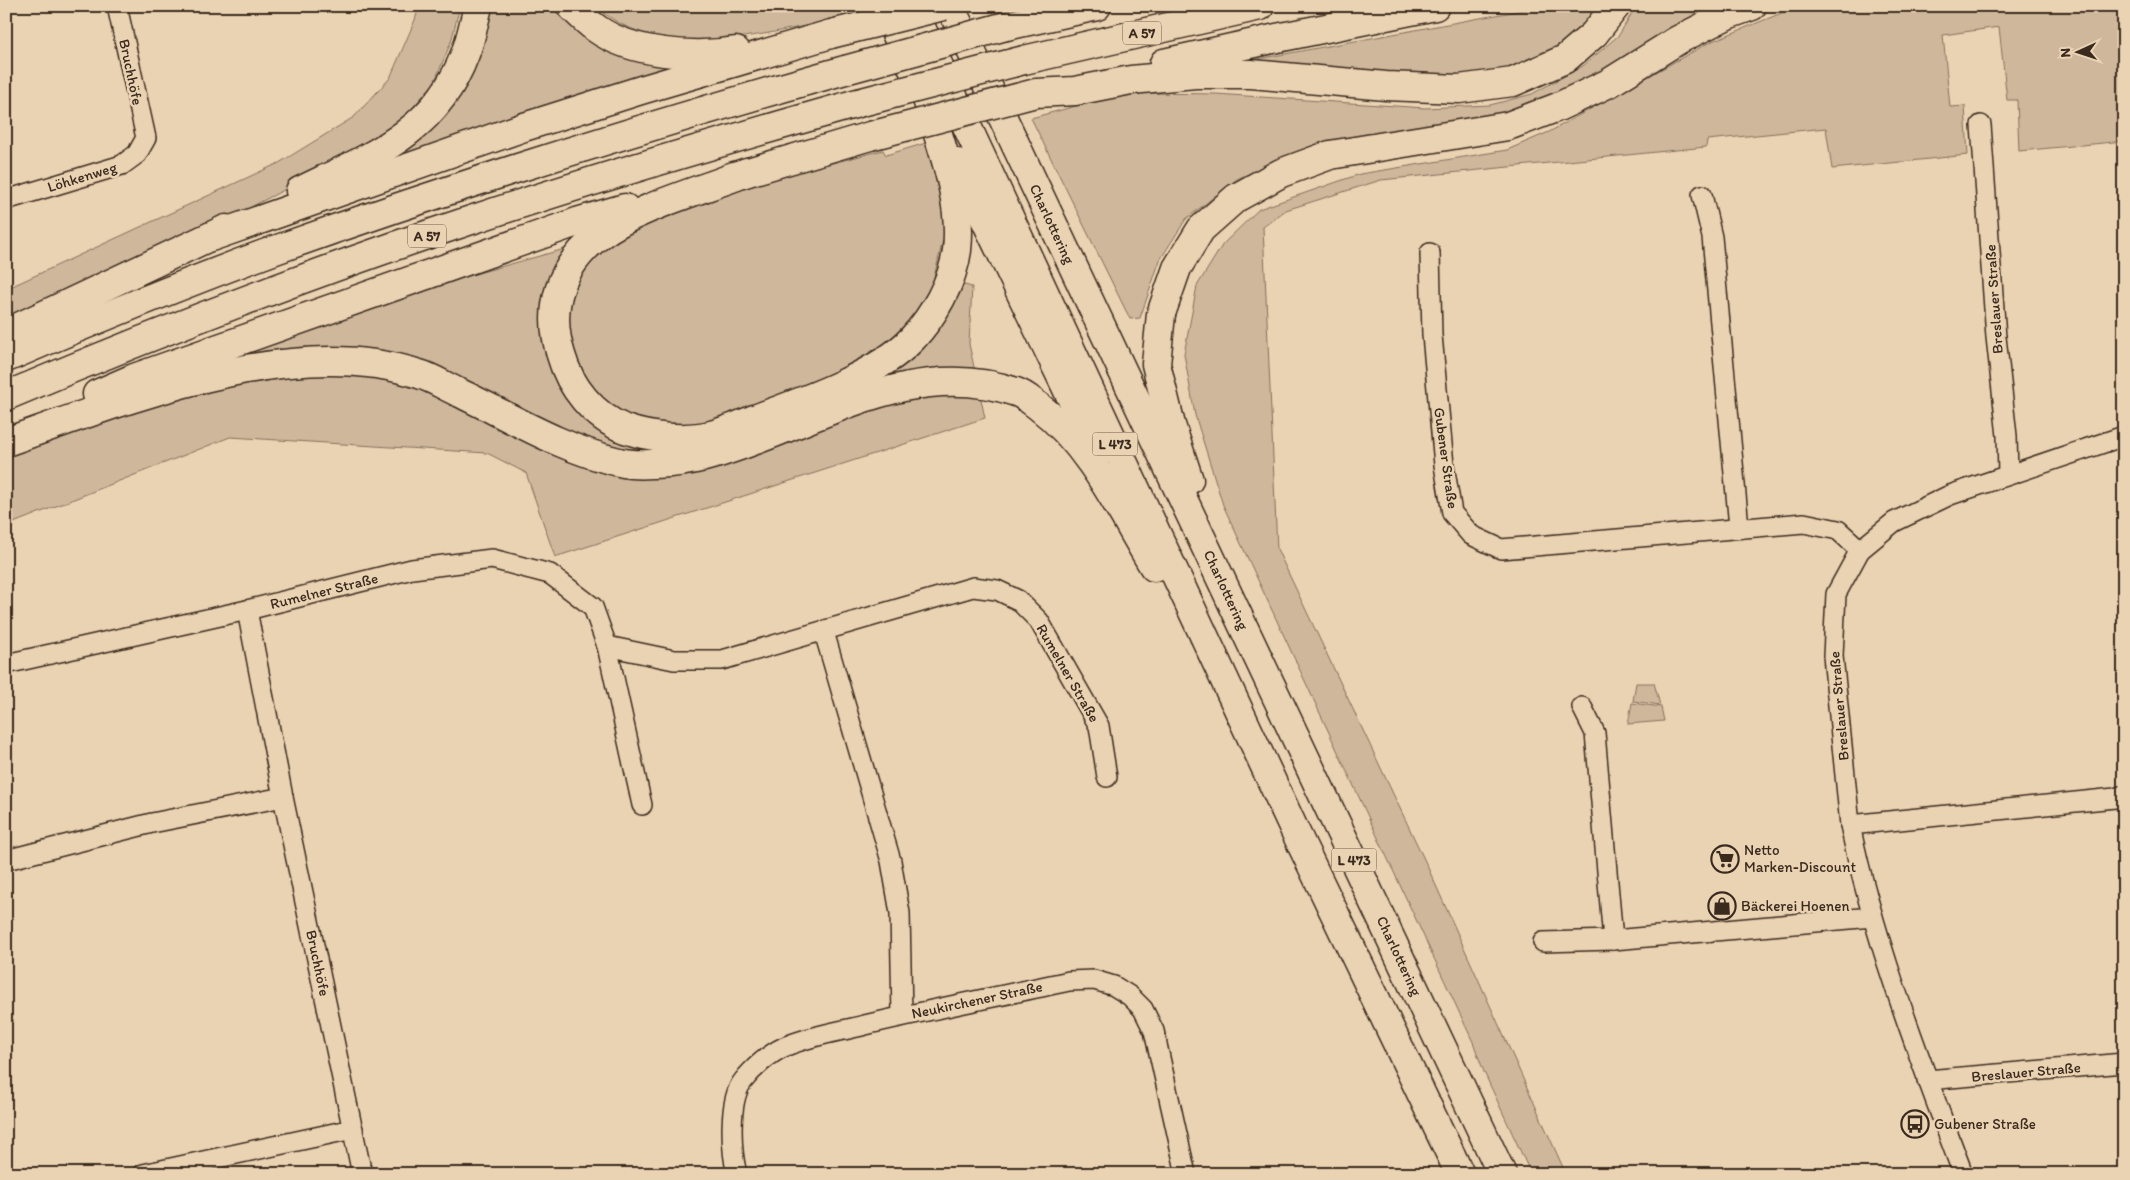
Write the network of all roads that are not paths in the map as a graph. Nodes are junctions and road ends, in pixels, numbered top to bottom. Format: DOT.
graph roads {
  1 [pos="117,6"];
  2 [pos="478,6"];
  3 [pos="571,6"];
  4 [pos="883,6"];
  5 [pos="911,6"];
  6 [pos="944,6"];
  7 [pos="950,6"];
  8 [pos="1097,6"];
  9 [pos="1260,6"];
  10 [pos="1435,6"];
  11 [pos="1616,6"];
  12 [pos="1752,6"];
  13 [pos="832,34"];
  14 [pos="1036,93"];
  15 [pos="927,99"];
  16 [pos="1981,125"];
  17 [pos="146,138"];
  18 [pos="747,172"];
  19 [pos="1702,195"];
  20 [pos="6,200"];
  21 [pos="211,238"];
  22 [pos="1430,253"];
  23 [pos="6,333"];
  24 [pos="6,358"];
  25 [pos="6,396"];
  26 [pos="6,434"];
  27 [pos="2124,436"];
  28 [pos="6,442"];
  29 [pos="2008,474"];
  30 [pos="1739,527"];
  31 [pos="1860,550"];
  32 [pos="1154,567"];
  33 [pos="1222,581"];
  34 [pos="247,610"];
  35 [pos="824,632"];
  36 [pos="606,646"];
  37 [pos="6,664"];
  38 [pos="1582,707"];
  39 [pos="1108,777"];
  40 [pos="2124,795"];
  41 [pos="283,797"];
  42 [pos="642,805"];
  43 [pos="1850,825"];
  44 [pos="1295,831"];
  45 [pos="6,860"];
  46 [pos="1872,917"];
  47 [pos="1613,940"];
  48 [pos="1543,942"];
  49 [pos="902,1016"];
  50 [pos="2124,1064"];
  51 [pos="1928,1080"];
  52 [pos="353,1129"];
  53 [pos="143,1174"];
  54 [pos="362,1174"];
  55 [pos="737,1174"];
  56 [pos="1186,1174"];
  57 [pos="1460,1174"];
  58 [pos="1502,1174"];
  59 [pos="1963,1174"];
  1 -- 17 [label="street, Bruchhöfe"];
  2 -- 21 [label="highway"];
  3 -- 13 [label="highway"];
  4 -- 15 [label="highway"];
  5 -- 44 [label="highway, L 473"];
  6 -- 13 [label="highway, bridge"];
  7 -- 33 [label="highway, Charlottering / L 473"];
  8 -- 24 [label="highway, A 57, bridge"];
  9 -- 25 [label="highway, A 57, bridge"];
  10 -- 14 [label="highway"];
  11 -- 14 [label="highway"];
  12 -- 33 [label="highway"];
  13 -- 21 [label="highway"];
  14 -- 18 [label="highway, bridge"];
  15 -- 18 [label="highway"];
  15 -- 32 [label="highway"];
  16 -- 29 [label="street, Breslauer Straße"];
  17 -- 20 [label="street, Löhkenweg"];
  18 -- 26 [label="highway"];
  19 -- 30 [label="street"];
  21 -- 23 [label="highway"];
  22 -- 30 [label="street, Gubener Straße"];
  27 -- 29 [label="street, Breslauer Straße"];
  28 -- 32 [label="highway"];
  29 -- 31 [label="street, Breslauer Straße"];
  30 -- 31 [label="street, Gubener Straße"];
  31 -- 43 [label="street, Breslauer Straße"];
  32 -- 44 [label="highway"];
  33 -- 58 [label="highway, Charlottering / L 473"];
  34 -- 36 [label="street, Rumelner Straße"];
  34 -- 37 [label="street, Rumelner Straße"];
  34 -- 41 [label="street, Bruchhöfe"];
  35 -- 36 [label="street, Rumelner Straße"];
  35 -- 39 [label="street, Rumelner Straße"];
  35 -- 49 [label="street"];
  36 -- 42 [label="street, Rumelner Straße"];
  38 -- 47 [label="street"];
  40 -- 43 [label="street"];
  41 -- 45 [label="street"];
  41 -- 52 [label="street, Bruchhöfe"];
  43 -- 46 [label="street, Breslauer Straße"];
  44 -- 57 [label="highway, L 473"];
  46 -- 47 [label="street"];
  46 -- 51 [label="street, Breslauer Straße"];
  47 -- 48 [label="street"];
  49 -- 55 [label="street, Neukirchener Straße"];
  49 -- 56 [label="street, Neukirchener Straße"];
  50 -- 51 [label="street, Breslauer Straße"];
  51 -- 59 [label="street, Breslauer Straße"];
  52 -- 53 [label="street"];
  52 -- 54 [label="street, Bruchhöfe"];
}
